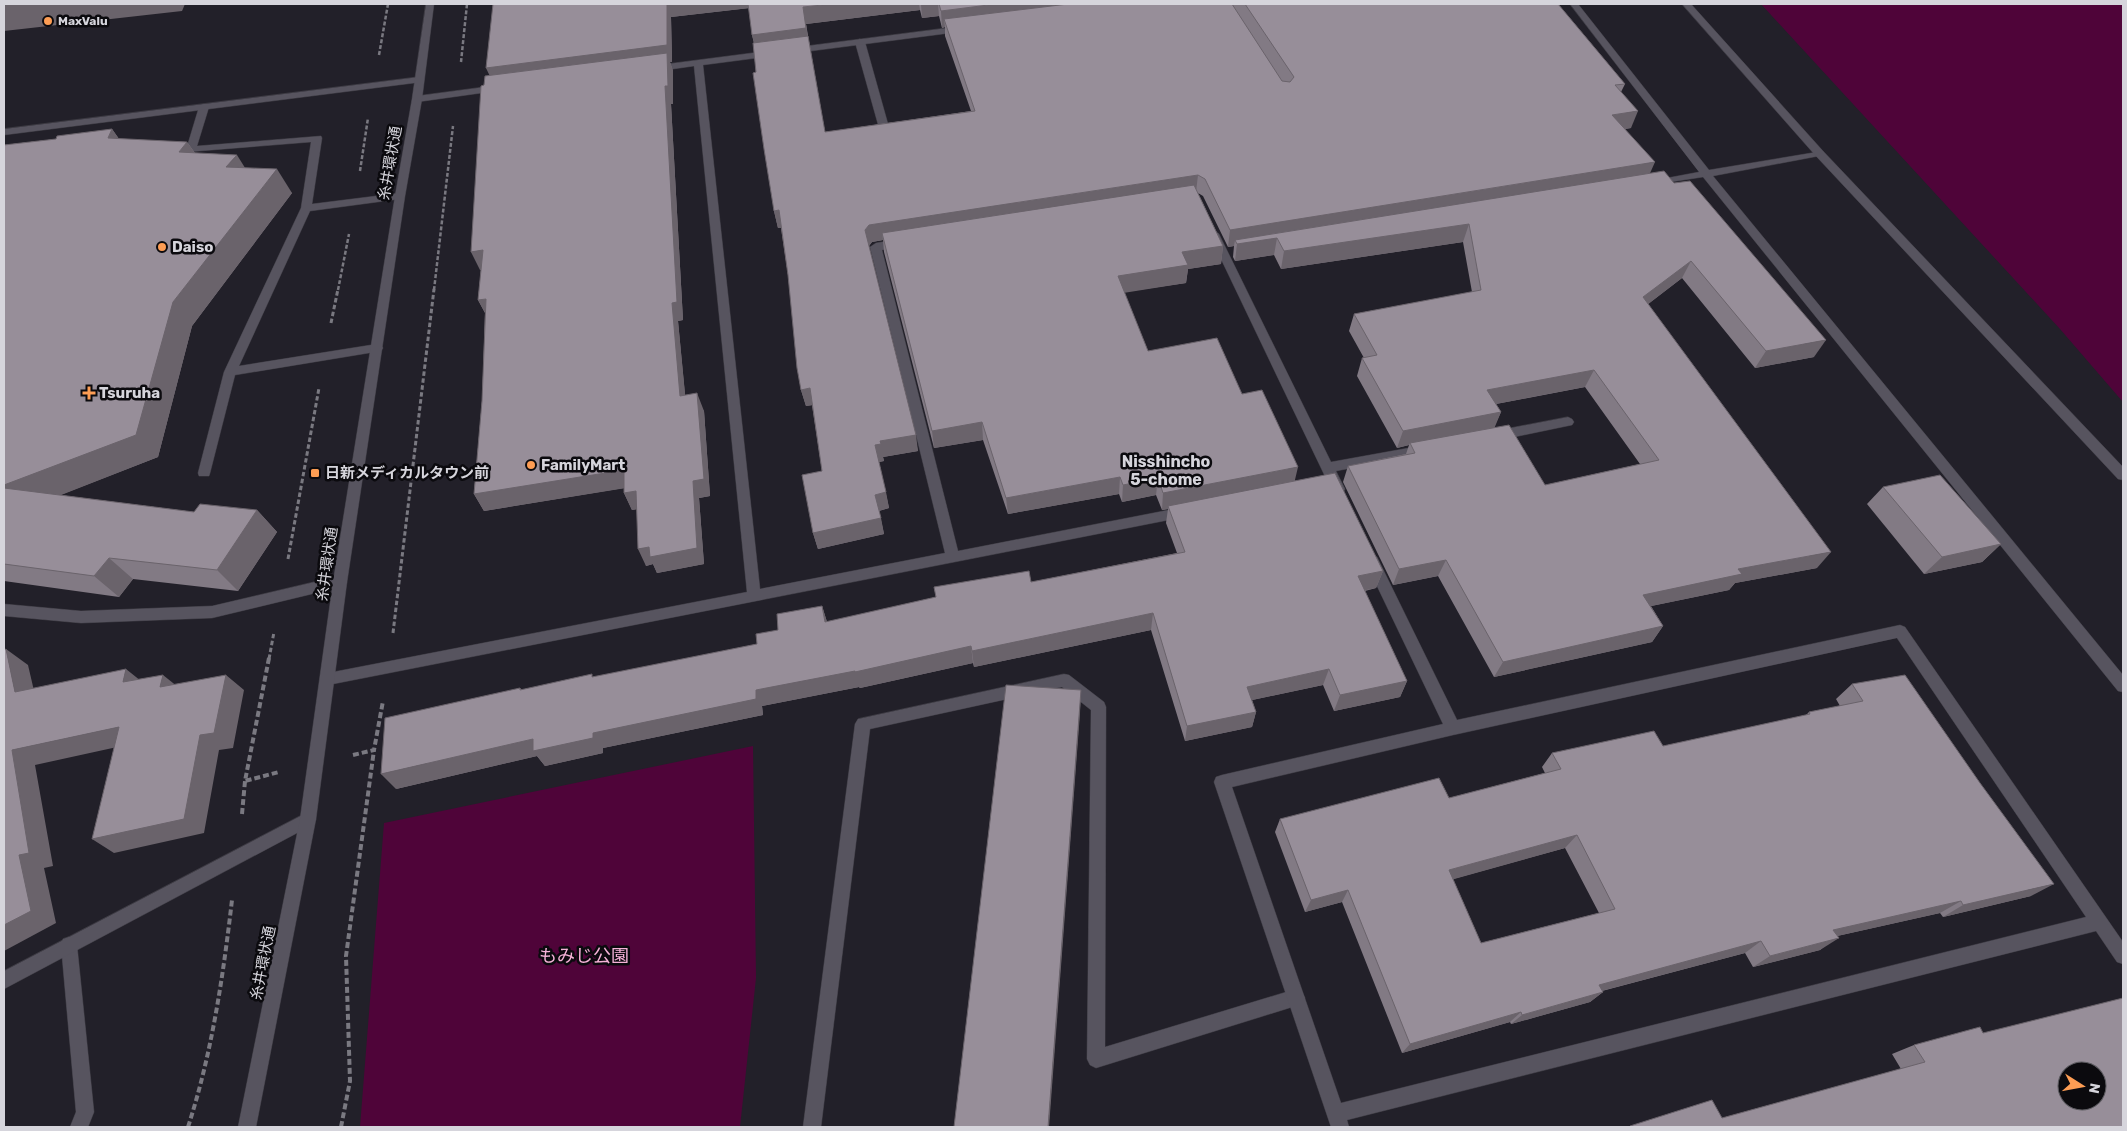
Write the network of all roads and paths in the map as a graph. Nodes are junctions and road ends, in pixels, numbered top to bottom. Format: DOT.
graph roads {
  1 [pos="430,4"];
  2 [pos="1574,4"];
  3 [pos="1686,4"];
  4 [pos="969,28"];
  5 [pos="860,42"];
  6 [pos="698,63"];
  7 [pos="640,70"];
  8 [pos="419,80"];
  9 [pos="505,88"];
  10 [pos="417,99"];
  11 [pos="204,107"];
  12 [pos="912,125"];
  13 [pos="4,132"];
  14 [pos="1819,153"];
  15 [pos="1707,175"];
  16 [pos="1648,184"];
  17 [pos="400,196"];
  18 [pos="306,208"];
  19 [pos="1208,221"];
  20 [pos="915,241"];
  21 [pos="376,348"];
  22 [pos="230,372"];
  23 [pos="1568,422"];
  24 [pos="1481,439"];
  25 [pos="1433,448"];
  26 [pos="1327,468"];
  27 [pos="204,473"];
  28 [pos="2123,475"];
  29 [pos="1343,500"];
  30 [pos="1198,509"];
  31 [pos="1368,553"];
  32 [pos="953,557"];
  33 [pos="340,582"];
  34 [pos="754,596"];
  35 [pos="4,610"];
  36 [pos="328,679"];
  37 [pos="2123,686"];
  38 [pos="1453,728"];
  39 [pos="374,750"];
  40 [pos="245,780"];
  41 [pos="308,818"];
  42 [pos="237,856"];
  43 [pos="2099,922"];
  44 [pos="69,945"];
  45 [pos="2123,956"];
  46 [pos="4,980"];
  47 [pos="1296,998"];
  48 [pos="1338,1121"];
  49 [pos="79,1127"];
  50 [pos="188,1127"];
  51 [pos="247,1127"];
  52 [pos="341,1127"];
  53 [pos="812,1127"];
  1 -- 8 [label="street, 糸井環状通"];
  2 -- 15 [label="street"];
  3 -- 14 [label="street"];
  4 -- 5 [label="street"];
  5 -- 6 [label="street"];
  5 -- 12 [label="street"];
  6 -- 7 [label="street"];
  6 -- 34 [label="street"];
  8 -- 10 [label="street, 糸井環状通"];
  8 -- 11 [label="street"];
  9 -- 10 [label="street"];
  10 -- 17 [label="street, 糸井環状通"];
  11 -- 13 [label="street"];
  11 -- 18 [label="street"];
  14 -- 15 [label="street"];
  14 -- 28 [label="street"];
  15 -- 16 [label="street"];
  15 -- 37 [label="street"];
  17 -- 18 [label="street"];
  17 -- 21 [label="street, 糸井環状通"];
  18 -- 22 [label="street"];
  19 -- 26 [label="street"];
  20 -- 32 [label="street"];
  21 -- 22 [label="street"];
  21 -- 33 [label="street, 糸井環状通"];
  22 -- 27 [label="street"];
  23 -- 24 [label="street"];
  25 -- 26 [label="street"];
  26 -- 29 [label="street"];
  30 -- 32 [label="street"];
  31 -- 38 [label="street"];
  32 -- 34 [label="street"];
  33 -- 35 [label="street"];
  33 -- 36 [label="street, 糸井環状通"];
  34 -- 36 [label="street"];
  36 -- 41 [label="street, 糸井環状通"];
  38 -- 43 [label="street"];
  38 -- 47 [label="street"];
  39 -- 52 [label="path"];
  40 -- 42 [label="path"];
  41 -- 42 [label="street"];
  41 -- 51 [label="street, 糸井環状通"];
  42 -- 44 [label="street"];
  42 -- 50 [label="path"];
  43 -- 45 [label="street"];
  43 -- 48 [label="street"];
  44 -- 46 [label="street"];
  44 -- 49 [label="street"];
  47 -- 48 [label="street"];
  47 -- 53 [label="street"];
}
